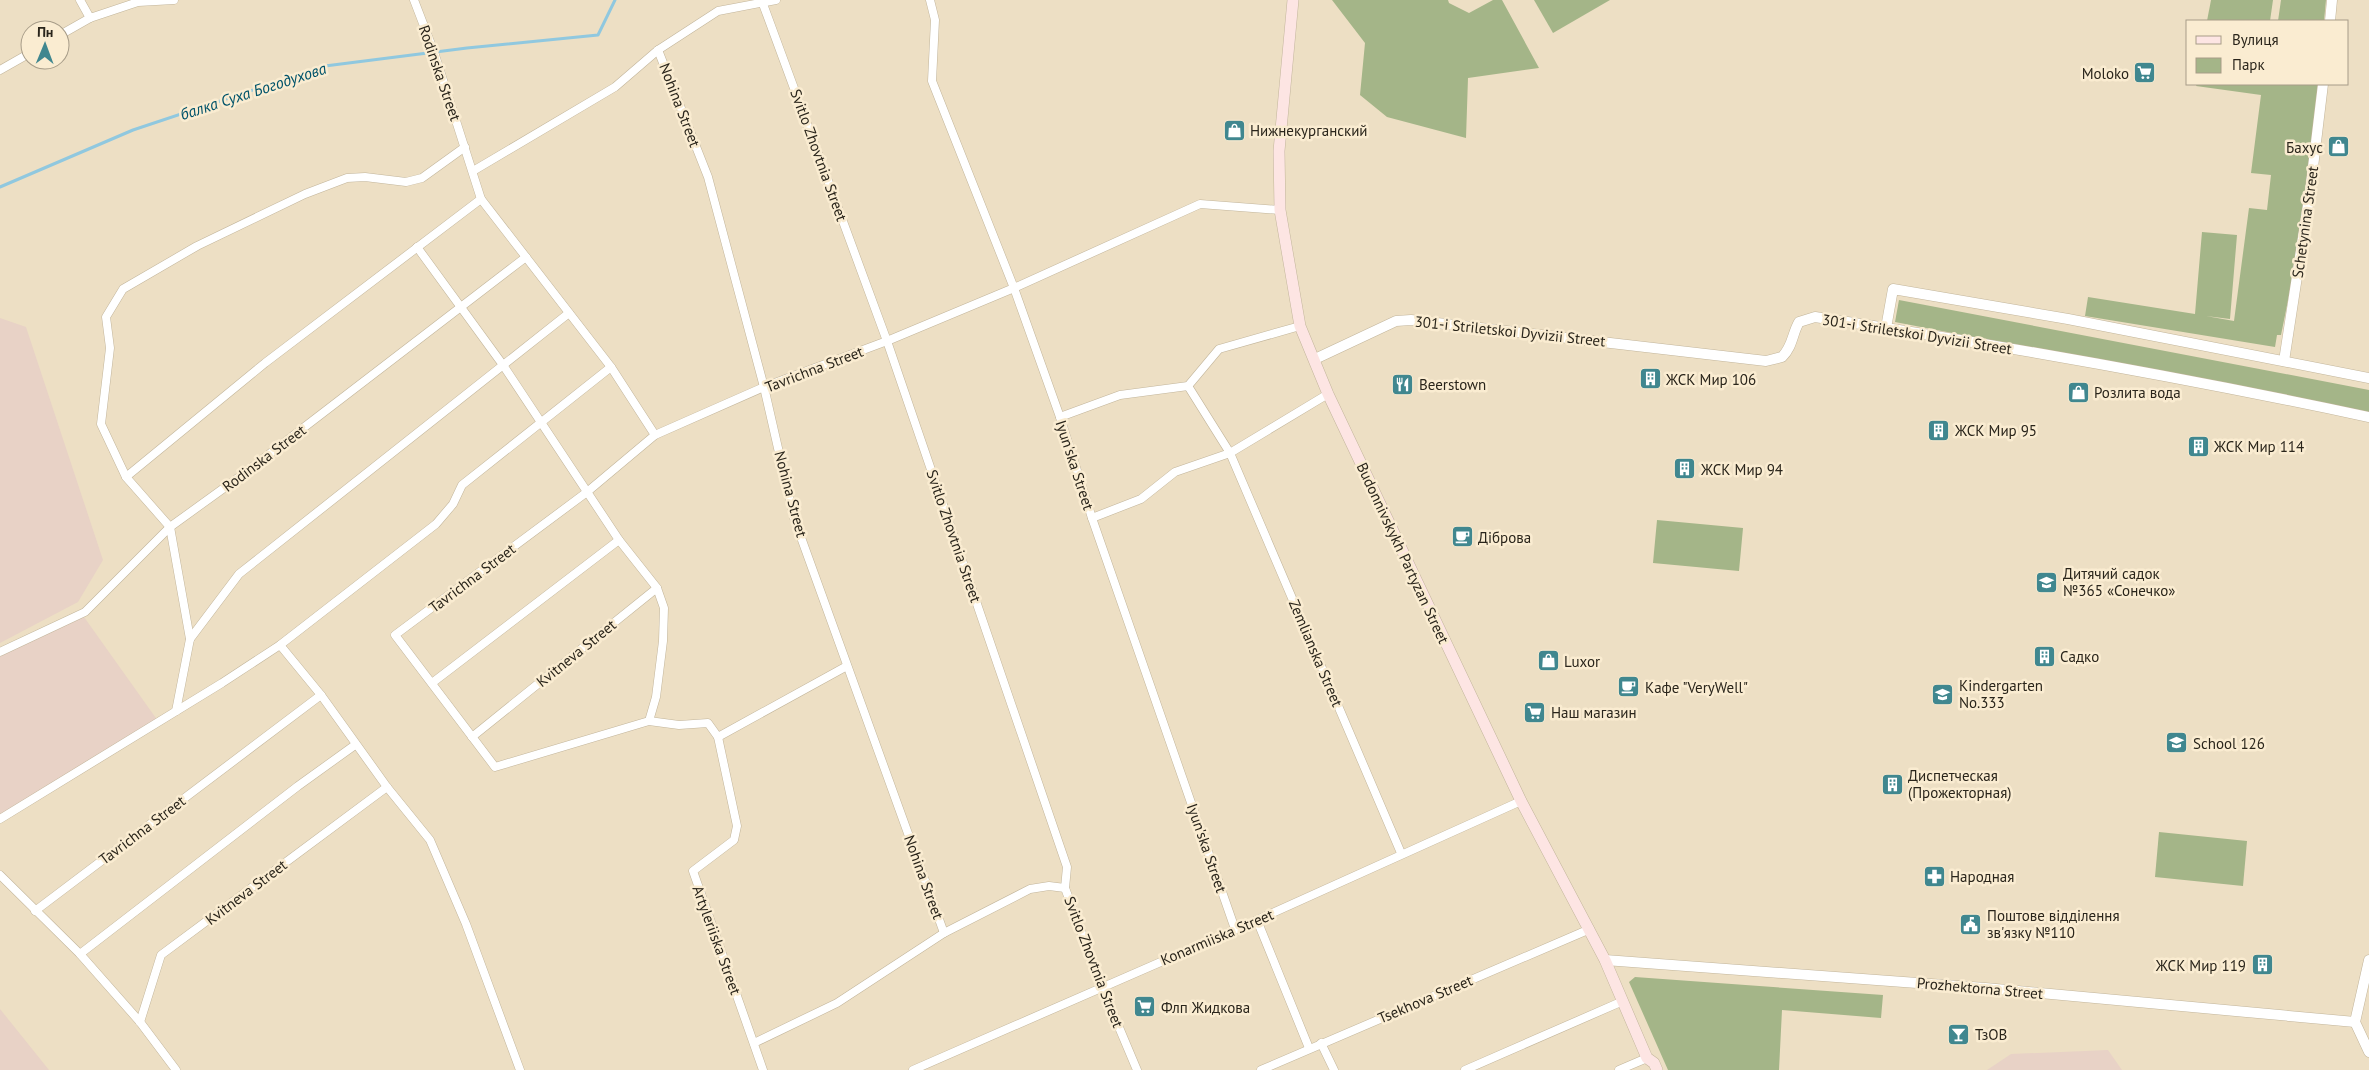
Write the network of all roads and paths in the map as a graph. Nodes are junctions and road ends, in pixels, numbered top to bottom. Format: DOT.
graph roads {
  1 [pos="80,0"];
  2 [pos="174,0"];
  3 [pos="414,0"];
  4 [pos="776,0"];
  5 [pos="930,0"];
  6 [pos="1293,0"];
  7 [pos="2332,0"];
  8 [pos="139,1"];
  9 [pos="763,4"];
  10 [pos="90,18"];
  11 [pos="2330,20"];
  12 [pos="70,29"];
  13 [pos="658,50"];
  14 [pos="20,59"];
  15 [pos="0,70"];
  16 [pos="2323,85"];
  17 [pos="465,147"];
  18 [pos="473,171"];
  19 [pos="481,199"];
  20 [pos="1280,210"];
  21 [pos="417,247"];
  22 [pos="526,256"];
  23 [pos="1014,288"];
  24 [pos="460,307"];
  25 [pos="569,313"];
  26 [pos="1300,326"];
  27 [pos="1886,328"];
  28 [pos="887,340"];
  29 [pos="1315,359"];
  30 [pos="2284,360"];
  31 [pos="503,365"];
  32 [pos="611,367"];
  33 [pos="2369,378"];
  34 [pos="1188,386"];
  35 [pos="764,387"];
  36 [pos="1328,394"];
  37 [pos="1060,417"];
  38 [pos="2369,417"];
  39 [pos="541,422"];
  40 [pos="655,435"];
  41 [pos="1230,453"];
  42 [pos="126,477"];
  43 [pos="586,492"];
  44 [pos="1092,518"];
  45 [pos="170,527"];
  46 [pos="618,540"];
  47 [pos="657,588"];
  48 [pos="190,639"];
  49 [pos="280,645"];
  50 [pos="0,652"];
  51 [pos="847,666"];
  52 [pos="432,683"];
  53 [pos="321,695"];
  54 [pos="176,711"];
  55 [pos="649,721"];
  56 [pos="472,737"];
  57 [pos="718,737"];
  58 [pos="355,745"];
  59 [pos="387,787"];
  60 [pos="1521,801"];
  61 [pos="0,820"];
  62 [pos="1401,853"];
  63 [pos="0,875"];
  64 [pos="1066,888"];
  65 [pos="35,911"];
  66 [pos="1256,920"];
  67 [pos="1235,929"];
  68 [pos="1590,929"];
  69 [pos="944,932"];
  70 [pos="80,954"];
  71 [pos="1605,960"];
  72 [pos="2369,960"];
  73 [pos="1102,987"];
  74 [pos="1623,1000"];
  75 [pos="140,1022"];
  76 [pos="2356,1022"];
  77 [pos="754,1043"];
  78 [pos="1321,1043"];
  79 [pos="1309,1048"];
  80 [pos="2369,1052"];
  81 [pos="1647,1058"];
  82 [pos="176,1070"];
  83 [pos="520,1070"];
  84 [pos="763,1070"];
  85 [pos="913,1070"];
  86 [pos="1138,1070"];
  87 [pos="1261,1070"];
  88 [pos="1334,1070"];
  89 [pos="1465,1070"];
  90 [pos="1619,1070"];
  91 [pos="1657,1070"];
  1 -- 10 [label="street"];
  2 -- 8 [label="street"];
  3 -- 17 [label="street, Rodinska Street"];
  4 -- 9 [label="street"];
  5 -- 23 [label="street, Iyun'ska Street"];
  6 -- 20 [label="main road, Budonnivskykh Partyzan Street"];
  7 -- 11 [label="street"];
  8 -- 10 [label="street"];
  9 -- 13 [label="street"];
  9 -- 28 [label="street, Svitlo Zhovtnia Street"];
  10 -- 12 [label="street"];
  13 -- 18 [label="street"];
  13 -- 35 [label="street, Nohina Street"];
  14 -- 15 [label="street"];
  16 -- 30 [label="street, Schetynina Street"];
  17 -- 18 [label="street, Rodinska Street"];
  17 -- 42 [label="street"];
  18 -- 19 [label="street, Rodinska Street"];
  19 -- 21 [label="street"];
  19 -- 22 [label="street, Rodinska Street"];
  20 -- 23 [label="street, Tavrichna Street"];
  20 -- 26 [label="main road, Budonnivskykh Partyzan Street"];
  21 -- 24 [label="street"];
  21 -- 42 [label="street"];
  22 -- 24 [label="street, Rodinska Street"];
  22 -- 25 [label="street, Rodinska Street"];
  23 -- 28 [label="street, Tavrichna Street"];
  23 -- 37 [label="street, Iyun'ska Street"];
  24 -- 31 [label="street"];
  24 -- 45 [label="street, Rodinska Street"];
  25 -- 31 [label="street"];
  25 -- 32 [label="street, Rodinska Street"];
  26 -- 29 [label="main road, Budonnivskykh Partyzan Street"];
  26 -- 34 [label="street"];
  27 -- 29 [label="street, 301-i Striletskoi Dyvizii Street"];
  27 -- 30 [label="street"];
  27 -- 38 [label="street, 301-i Striletskoi Dyvizii Street"];
  28 -- 35 [label="street, Tavrichna Street"];
  28 -- 64 [label="street, Svitlo Zhovtnia Street"];
  29 -- 36 [label="main road, Budonnivskykh Partyzan Street"];
  30 -- 33 [label="street"];
  31 -- 39 [label="street"];
  31 -- 48 [label="street"];
  32 -- 39 [label="street"];
  32 -- 40 [label="street, Rodinska Street"];
  34 -- 37 [label="street"];
  34 -- 41 [label="street, Zemlianska Street"];
  35 -- 40 [label="street, Tavrichna Street"];
  35 -- 51 [label="street, Nohina Street"];
  36 -- 41 [label="street"];
  36 -- 60 [label="main road, Budonnivskykh Partyzan Street"];
  37 -- 44 [label="street, Iyun'ska Street"];
  39 -- 43 [label="street"];
  39 -- 49 [label="street"];
  40 -- 43 [label="street, Tavrichna Street"];
  41 -- 44 [label="street"];
  41 -- 62 [label="street, Zemlianska Street"];
  42 -- 45 [label="street"];
  43 -- 46 [label="street"];
  43 -- 52 [label="street, Tavrichna Street"];
  44 -- 67 [label="street, Iyun'ska Street"];
  45 -- 48 [label="street"];
  45 -- 50 [label="street, Rodinska Street"];
  46 -- 47 [label="street"];
  46 -- 52 [label="street"];
  47 -- 55 [label="street"];
  47 -- 56 [label="street, Kvitneva Street"];
  48 -- 54 [label="street"];
  49 -- 53 [label="street"];
  49 -- 54 [label="street"];
  51 -- 57 [label="street"];
  51 -- 69 [label="street, Nohina Street"];
  52 -- 56 [label="street"];
  53 -- 58 [label="street"];
  53 -- 65 [label="street, Tavrichna Street"];
  54 -- 61 [label="street"];
  55 -- 56 [label="street"];
  55 -- 57 [label="street"];
  57 -- 77 [label="street, Artyleriiska Street"];
  58 -- 59 [label="street"];
  58 -- 70 [label="street"];
  59 -- 75 [label="street, Kvitneva Street"];
  59 -- 83 [label="street"];
  60 -- 62 [label="street, Konarmiiska Street"];
  60 -- 68 [label="main road, Budonnivskykh Partyzan Street"];
  62 -- 66 [label="street, Konarmiiska Street"];
  63 -- 65 [label="street"];
  64 -- 69 [label="street"];
  64 -- 73 [label="street, Svitlo Zhovtnia Street"];
  65 -- 70 [label="street"];
  66 -- 67 [label="street, Konarmiiska Street"];
  66 -- 79 [label="street"];
  67 -- 73 [label="street, Konarmiiska Street"];
  68 -- 71 [label="main road, Budonnivskykh Partyzan Street"];
  68 -- 78 [label="street, Tsekhova Street"];
  69 -- 77 [label="street"];
  70 -- 75 [label="street"];
  71 -- 74 [label="main road, Budonnivskykh Partyzan Street"];
  71 -- 76 [label="street, Prozhektorna Street"];
  72 -- 76 [label="street"];
  73 -- 85 [label="street, Konarmiiska Street"];
  73 -- 86 [label="street, Svitlo Zhovtnia Street"];
  74 -- 81 [label="main road, Budonnivskykh Partyzan Street"];
  74 -- 89 [label="street"];
  75 -- 82 [label="street"];
  76 -- 80 [label="street"];
  77 -- 84 [label="street"];
  78 -- 79 [label="street, Tsekhova Street"];
  78 -- 88 [label="street"];
  79 -- 87 [label="street, Tsekhova Street"];
  81 -- 90 [label="street"];
  81 -- 91 [label="main road, Budonnivskykh Partyzan Street"];
}
